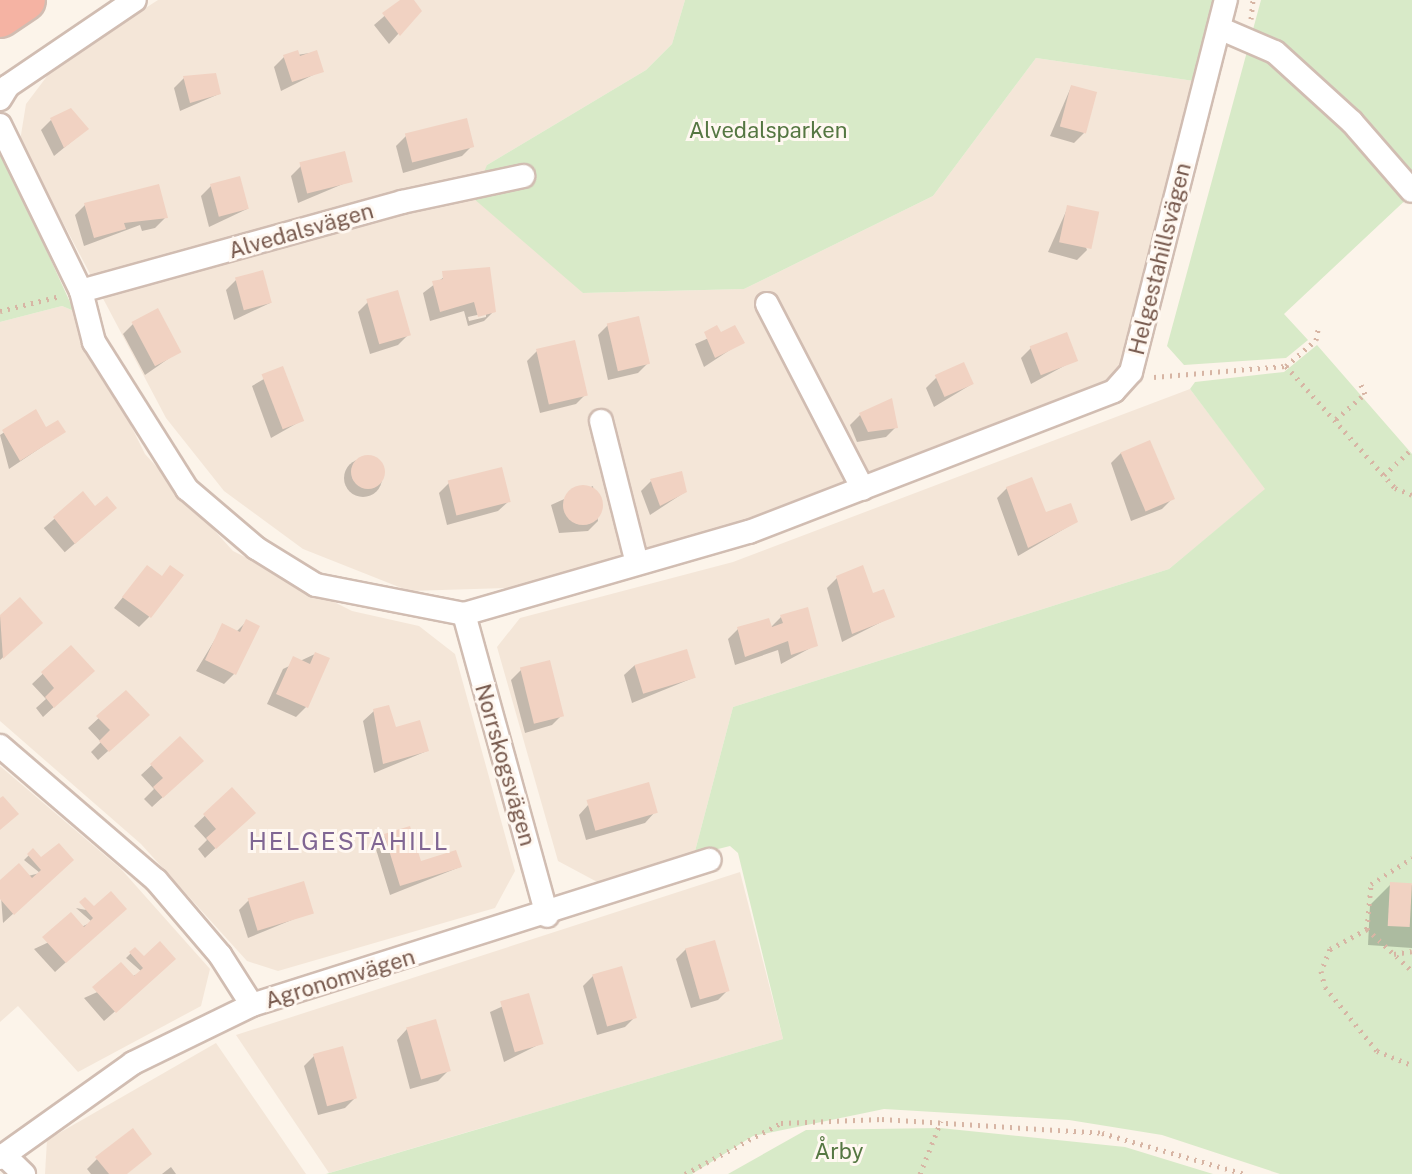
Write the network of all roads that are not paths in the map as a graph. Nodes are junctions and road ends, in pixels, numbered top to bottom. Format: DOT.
graph roads {
  1 [pos="25,0"];
  2 [pos="135,0"];
  3 [pos="1226,0"];
  4 [pos="0,17"];
  5 [pos="1219,28"];
  6 [pos="0,99"];
  7 [pos="0,125"];
  8 [pos="523,176"];
  9 [pos="1412,191"];
  10 [pos="81,291"];
  11 [pos="767,304"];
  12 [pos="601,421"];
  13 [pos="863,489"];
  14 [pos="637,563"];
  15 [pos="464,614"];
  16 [pos="0,746"];
  17 [pos="710,860"];
  18 [pos="547,916"];
  19 [pos="252,1005"];
  20 [pos="2,1156"];
  21 [pos="24,1174"];
  1 -- 4 [label="highway"];
  2 -- 6 [label="street"];
  3 -- 5 [label="street, Helgestahillsvägen"];
  5 -- 9 [label="street"];
  5 -- 13 [label="street, Helgestahillsvägen"];
  7 -- 10 [label="street, Helgestahillsvägen"];
  8 -- 10 [label="street, Alvedalsvägen"];
  10 -- 15 [label="street, Helgestahillsvägen"];
  11 -- 13 [label="street"];
  12 -- 14 [label="street"];
  13 -- 14 [label="street, Helgestahillsvägen"];
  14 -- 15 [label="street, Helgestahillsvägen"];
  15 -- 18 [label="street, Norrskogsvägen"];
  16 -- 19 [label="street"];
  17 -- 18 [label="street, Agronomvägen"];
  18 -- 19 [label="street, Agronomvägen"];
  19 -- 20 [label="street, Agronomvägen"];
  20 -- 21 [label="street"];
}
